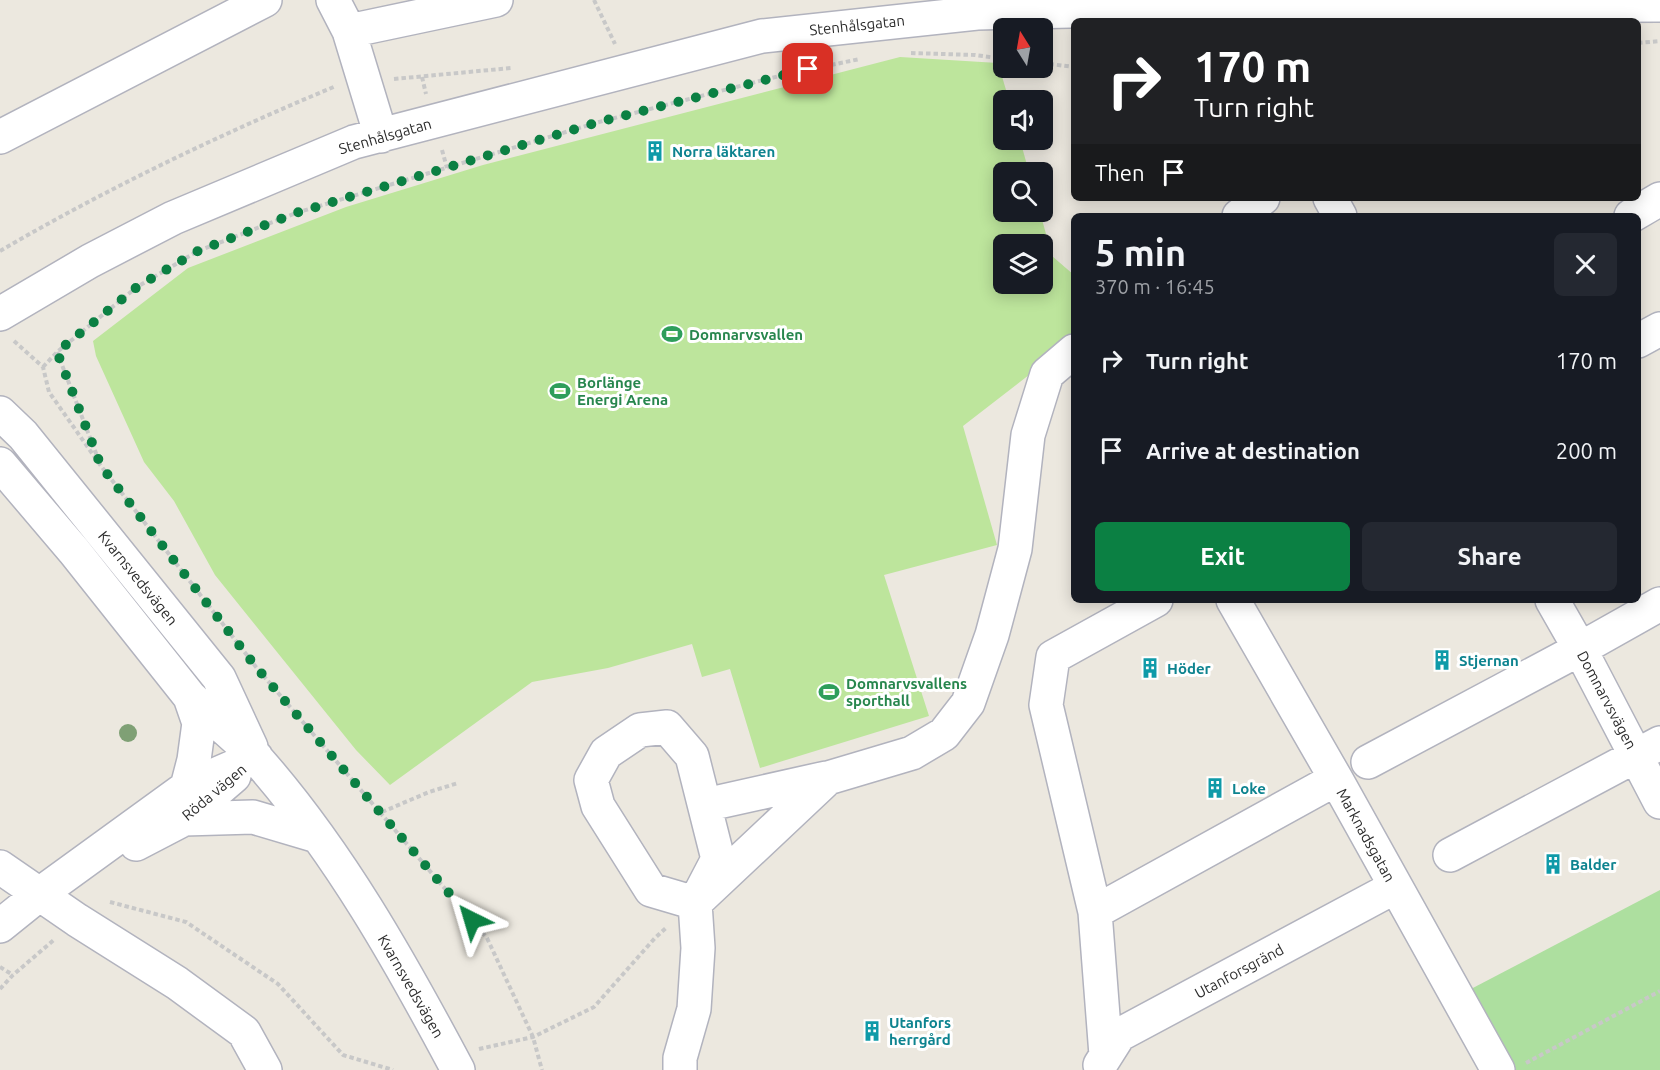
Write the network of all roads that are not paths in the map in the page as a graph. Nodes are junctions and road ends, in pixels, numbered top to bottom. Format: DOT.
graph roads {
  1 [pos="265,0"];
  2 [pos="333,0"];
  3 [pos="496,0"];
  4 [pos="1660,5"];
  5 [pos="1300,13"];
  6 [pos="349,31"];
  7 [pos="381,135"];
  8 [pos="0,137"];
  9 [pos="1660,199"];
  10 [pos="1259,201"];
  11 [pos="1243,213"];
  12 [pos="1636,213"];
  13 [pos="4,325"];
  14 [pos="1660,329"];
  15 [pos="1641,339"];
  16 [pos="1071,354"];
  17 [pos="0,413"];
  18 [pos="0,464"];
  19 [pos="1151,603"];
  20 [pos="1235,603"];
  21 [pos="1554,603"];
  22 [pos="1660,604"];
  23 [pos="1580,649"];
  24 [pos="190,697"];
  25 [pos="1649,750"];
  26 [pos="256,757"];
  27 [pos="1368,762"];
  28 [pos="828,778"];
  29 [pos="1336,779"];
  30 [pos="187,787"];
  31 [pos="1660,802"];
  32 [pos="705,805"];
  33 [pos="184,819"];
  34 [pos="317,836"];
  35 [pos="1450,855"];
  36 [pos="0,867"];
  37 [pos="1395,887"];
  38 [pos="41,893"];
  39 [pos="695,903"];
  40 [pos="1095,912"];
  41 [pos="0,926"];
  42 [pos="468,1060"];
  43 [pos="1101,1062"];
  44 [pos="1511,1067"];
  45 [pos="265,1070"];
  46 [pos="680,1070"];
  1 -- 8 [label="street"];
  2 -- 6 [label="street"];
  3 -- 6 [label="street"];
  4 -- 5 [label="street, Stenhålsgatan"];
  5 -- 7 [label="street, Stenhålsgatan"];
  6 -- 7 [label="street"];
  7 -- 13 [label="street, Stenhålsgatan"];
  9 -- 12 [label="street"];
  10 -- 11 [label="street"];
  14 -- 15 [label="street"];
  16 -- 28 [label="street"];
  17 -- 26 [label="street, Kvarnsvedsvägen"];
  18 -- 24 [label="street, Kvarnsvedsvägen"];
  19 -- 40 [label="street"];
  20 -- 29 [label="street, Marknadsgatan"];
  21 -- 23 [label="street, Domnarvsvägen"];
  22 -- 23 [label="street"];
  23 -- 25 [label="street, Domnarvsvägen"];
  23 -- 27 [label="street"];
  24 -- 26 [label="street, Kvarnsvedsvägen"];
  24 -- 30 [label="street"];
  25 -- 31 [label="street, Domnarvsvägen"];
  25 -- 35 [label="street"];
  26 -- 30 [label="street, Röda vägen"];
  26 -- 33 [label="street, Röda vägen"];
  26 -- 34 [label="street, Kvarnsvedsvägen"];
  28 -- 32 [label="street"];
  28 -- 39 [label="street"];
  29 -- 37 [label="street, Marknadsgatan"];
  29 -- 40 [label="street"];
  30 -- 38 [label="street, Röda vägen"];
  32 -- 39 [label="street"];
  32 -- 39 [label="street"];
  33 -- 34 [label="street"];
  33 -- 38 [label="street, Röda vägen"];
  34 -- 42 [label="street, Kvarnsvedsvägen"];
  36 -- 38 [label="street"];
  37 -- 43 [label="street, Utanforsgränd"];
  37 -- 44 [label="street, Marknadsgatan"];
  38 -- 41 [label="street, Röda vägen"];
  38 -- 45 [label="street"];
  39 -- 46 [label="street"];
  40 -- 43 [label="street"];
}
